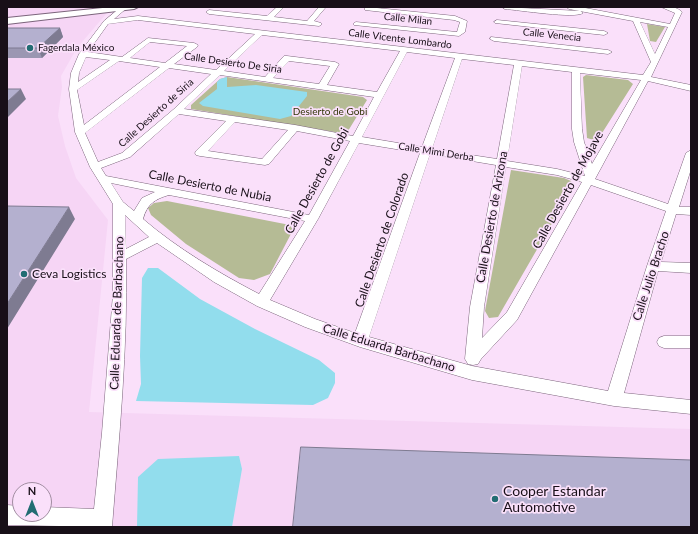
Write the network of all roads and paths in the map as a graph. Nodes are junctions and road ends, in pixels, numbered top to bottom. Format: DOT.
graph roads {
  1 [pos="103,7"];
  2 [pos="134,7"];
  3 [pos="236,7"];
  4 [pos="281,7"];
  5 [pos="323,7"];
  6 [pos="501,7"];
  7 [pos="505,7"];
  8 [pos="570,7"];
  9 [pos="664,7"];
  10 [pos="123,8"];
  11 [pos="590,11"];
  12 [pos="208,12"];
  13 [pos="227,14"];
  14 [pos="7,17"];
  15 [pos="269,18"];
  16 [pos="636,20"];
  17 [pos="7,21"];
  18 [pos="106,22"];
  19 [pos="309,23"];
  20 [pos="357,23"];
  21 [pos="319,24"];
  22 [pos="672,26"];
  23 [pos="262,32"];
  24 [pos="494,40"];
  25 [pos="404,49"];
  26 [pos="83,54"];
  27 [pos="459,56"];
  28 [pos="120,59"];
  29 [pos="655,62"];
  30 [pos="518,63"];
  31 [pos="168,65"];
  32 [pos="576,70"];
  33 [pos="218,72"];
  34 [pos="268,78"];
  35 [pos="645,78"];
  36 [pos="322,86"];
  37 [pos="691,88"];
  38 [pos="73,89"];
  39 [pos="379,95"];
  40 [pos="107,111"];
  41 [pos="177,111"];
  42 [pos="84,113"];
  43 [pos="233,119"];
  44 [pos="294,128"];
  45 [pos="80,132"];
  46 [pos="355,140"];
  47 [pos="427,151"];
  48 [pos="690,160"];
  49 [pos="501,162"];
  50 [pos="95,166"];
  51 [pos="102,178"];
  52 [pos="590,178"];
  53 [pos="168,191"];
  54 [pos="119,204"];
  55 [pos="673,210"];
  56 [pos="691,211"];
  57 [pos="137,220"];
  58 [pos="312,220"];
  59 [pos="158,238"];
  60 [pos="120,257"];
  61 [pos="653,266"];
  62 [pos="691,268"];
  63 [pos="262,302"];
  64 [pos="360,341"];
  65 [pos="664,342"];
  66 [pos="691,342"];
  67 [pos="473,357"];
  68 [pos="472,373"];
  69 [pos="614,399"];
  70 [pos="691,406"];
  71 [pos="7,515"];
  72 [pos="103,523"];
  1 -- 14 [label="main road"];
  2 -- 10 [label="main road"];
  3 -- 13 [label="street"];
  4 -- 15 [label="street"];
  5 -- 19 [label="street"];
  6 -- 24 [label="street"];
  7 -- 11 [label="street"];
  8 -- 11 [label="street"];
  9 -- 22 [label="street"];
  10 -- 17 [label="main road"];
  10 -- 18 [label="street"];
  11 -- 16 [label="street"];
  12 -- 13 [label="street"];
  13 -- 15 [label="street"];
  15 -- 19 [label="street"];
  16 -- 22 [label="street"];
  16 -- 29 [label="street"];
  18 -- 23 [label="street, Calle Vicente Lombardo"];
  18 -- 26 [label="street"];
  19 -- 21 [label="street"];
  20 -- 20 [label="street, Calle Milan"];
  20 -- 23 [label="street, Calle Vicente Lombardo"];
  20 -- 25 [label="street, Calle Vicente Lombardo"];
  22 -- 29 [label="street, Calle Desierto de Mojave"];
  23 -- 33 [label="street, Calle Desierto de Siria"];
  24 -- 24 [label="street, Calle Venecia"];
  24 -- 27 [label="street, Calle Vicente Lombardo"];
  24 -- 30 [label="street, Calle Vicente Lombardo"];
  25 -- 27 [label="street, Calle Vicente Lombardo"];
  25 -- 39 [label="street, Calle Desierto de Gobi"];
  26 -- 28 [label="street, Calle Desierto De Siria"];
  26 -- 38 [label="street"];
  27 -- 47 [label="street, Calle Desierto de Colorado"];
  28 -- 31 [label="street, Calle Desierto De Siria"];
  28 -- 31 [label="street"];
  28 -- 38 [label="street"];
  29 -- 35 [label="street, Calle Desierto de Mojave"];
  30 -- 32 [label="street, Calle Vicente Lombardo"];
  30 -- 49 [label="street, Calle Desierto de Arizona"];
  31 -- 33 [label="street, Calle Desierto De Siria"];
  31 -- 40 [label="street"];
  32 -- 35 [label="street, Calle Vicente Lombardo"];
  32 -- 52 [label="street"];
  33 -- 34 [label="street, Calle Desierto De Siria"];
  33 -- 41 [label="street, Calle Desierto de Siria"];
  34 -- 36 [label="street, Calle Desierto De Siria"];
  34 -- 36 [label="street"];
  35 -- 37 [label="street, Calle Vicente Lombardo"];
  35 -- 52 [label="street, Calle Desierto de Mojave"];
  36 -- 39 [label="street, Calle Desierto De Siria"];
  38 -- 42 [label="street"];
  39 -- 46 [label="street, Calle Desierto de Gobi"];
  40 -- 42 [label="street"];
  40 -- 45 [label="street"];
  41 -- 43 [label="street, Calle Mimi Derba"];
  41 -- 50 [label="street, Calle Desierto de Siria"];
  42 -- 45 [label="street"];
  43 -- 44 [label="street, Calle Mimi Derba"];
  43 -- 44 [label="street"];
  44 -- 46 [label="street, Calle Mimi Derba"];
  45 -- 50 [label="street"];
  46 -- 47 [label="street, Calle Mimi Derba"];
  46 -- 58 [label="street, Calle Desierto de Gobi"];
  47 -- 49 [label="street, Calle Mimi Derba"];
  47 -- 64 [label="street, Calle Desierto de Colorado"];
  48 -- 55 [label="street, Calle Julio Bracho"];
  49 -- 52 [label="street, Calle Mimi Derba"];
  49 -- 67 [label="street, Calle Desierto de Arizona"];
  50 -- 51 [label="street"];
  51 -- 53 [label="street, Calle Desierto de Nubia"];
  51 -- 54 [label="street"];
  52 -- 55 [label="street, Calle Mimi Derba"];
  52 -- 67 [label="street, Calle Desierto de Mojave"];
  53 -- 57 [label="street"];
  53 -- 58 [label="street, Calle Desierto de Nubia"];
  54 -- 57 [label="street, Calle Eduarda Barbachano"];
  54 -- 60 [label="street, Calle Eduarda de Barbachano"];
  55 -- 56 [label="street, Calle Mimi Derba"];
  55 -- 61 [label="street, Calle Julio Bracho"];
  57 -- 59 [label="street, Calle Eduarda Barbachano"];
  58 -- 63 [label="street, Calle Desierto de Gobi"];
  59 -- 60 [label="street"];
  59 -- 63 [label="street, Calle Eduarda Barbachano"];
  60 -- 72 [label="street, Calle Eduarda de Barbachano"];
  61 -- 62 [label="street"];
  61 -- 69 [label="street, Calle Julio Bracho"];
  63 -- 64 [label="street, Calle Eduarda Barbachano"];
  64 -- 68 [label="street, Calle Eduarda Barbachano"];
  65 -- 66 [label="street"];
  67 -- 68 [label="street, Calle Desierto de Arizona"];
  68 -- 69 [label="street, Calle Eduarda Barbachano"];
  69 -- 70 [label="street, Calle Eduarda Barbachano"];
  71 -- 72 [label="street"];
}
